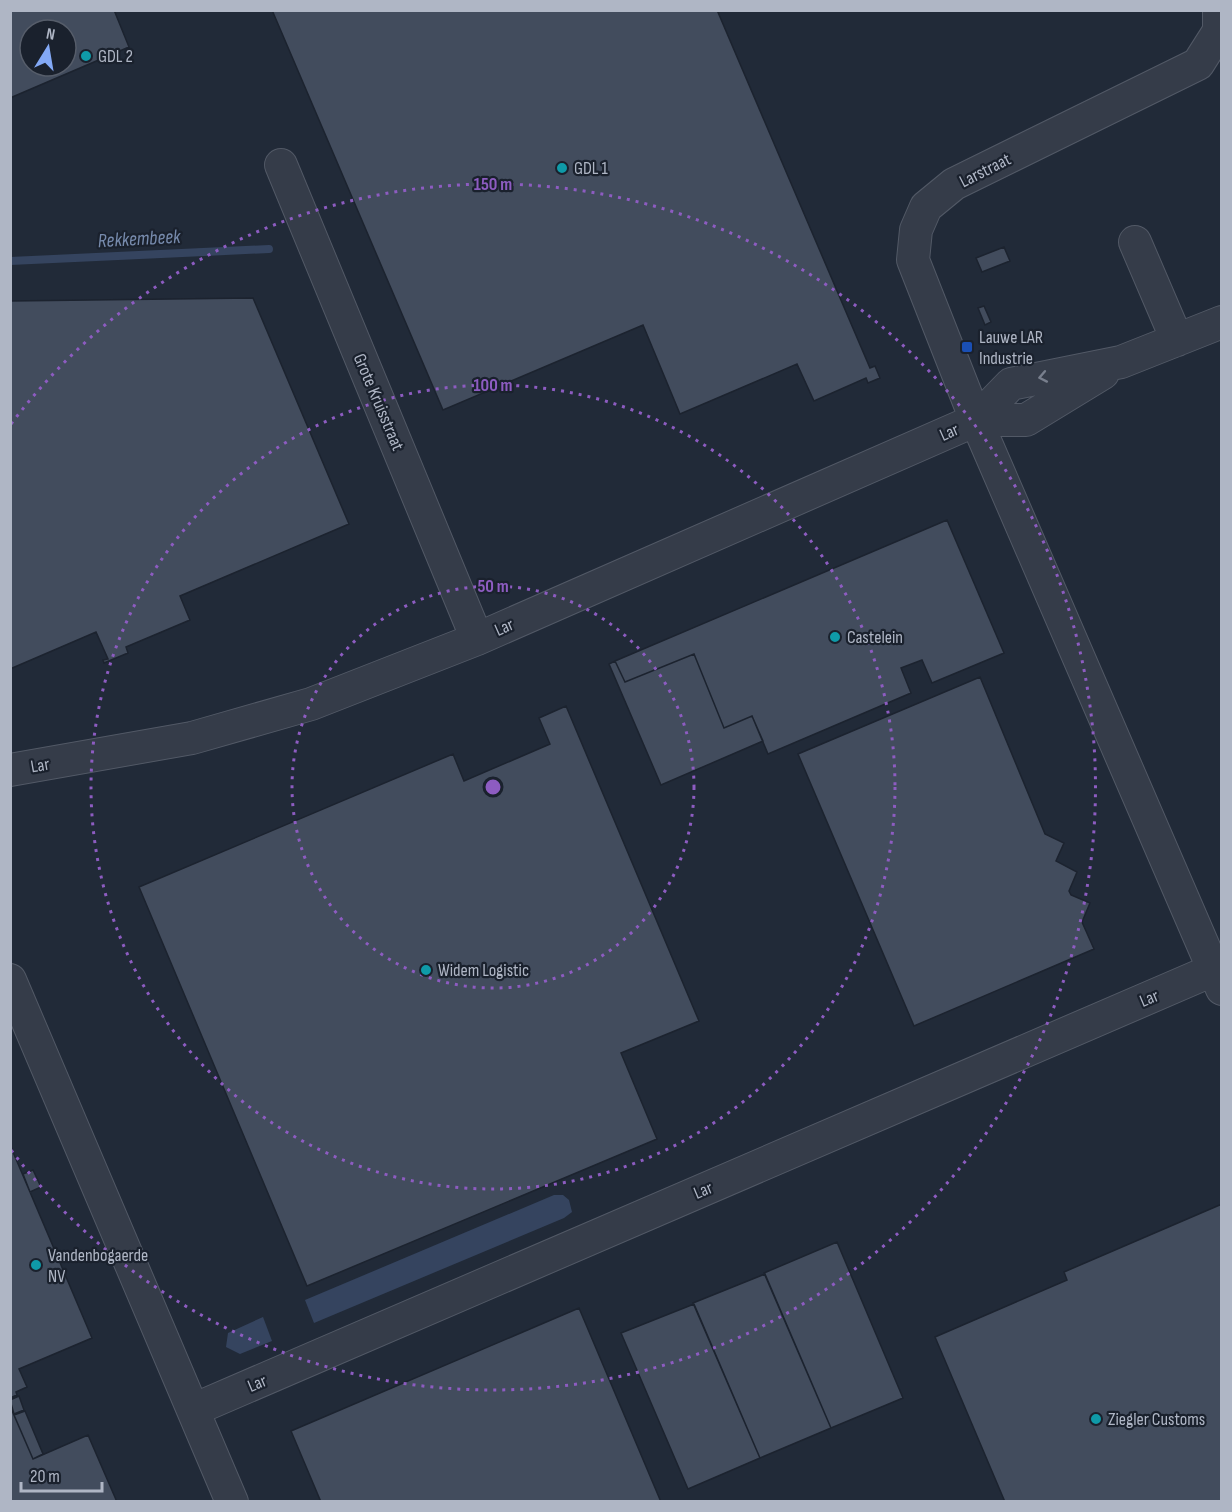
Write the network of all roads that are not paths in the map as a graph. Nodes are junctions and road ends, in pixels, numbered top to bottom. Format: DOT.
graph roads {
  1 [pos="1219,10"];
  2 [pos="281,165"];
  3 [pos="1135,242"];
  4 [pos="1221,322"];
  5 [pos="1177,340"];
  6 [pos="976,420"];
  7 [pos="477,639"];
  8 [pos="10,770"];
  9 [pos="10,980"];
  10 [pos="1217,980"];
  11 [pos="194,1410"];
  12 [pos="232,1502"];
  1 -- 6 [label="street, Larstraat"];
  2 -- 7 [label="street, Grote Kruisstraat"];
  3 -- 5 [label="street"];
  4 -- 5 [label="street, Lar"];
  5 -- 6 [label="street, Lar"];
  6 -- 7 [label="street, Lar"];
  6 -- 10 [label="street, Lar"];
  7 -- 8 [label="street, Lar"];
  9 -- 11 [label="street"];
  10 -- 11 [label="street, Lar"];
  11 -- 12 [label="street"];
}
